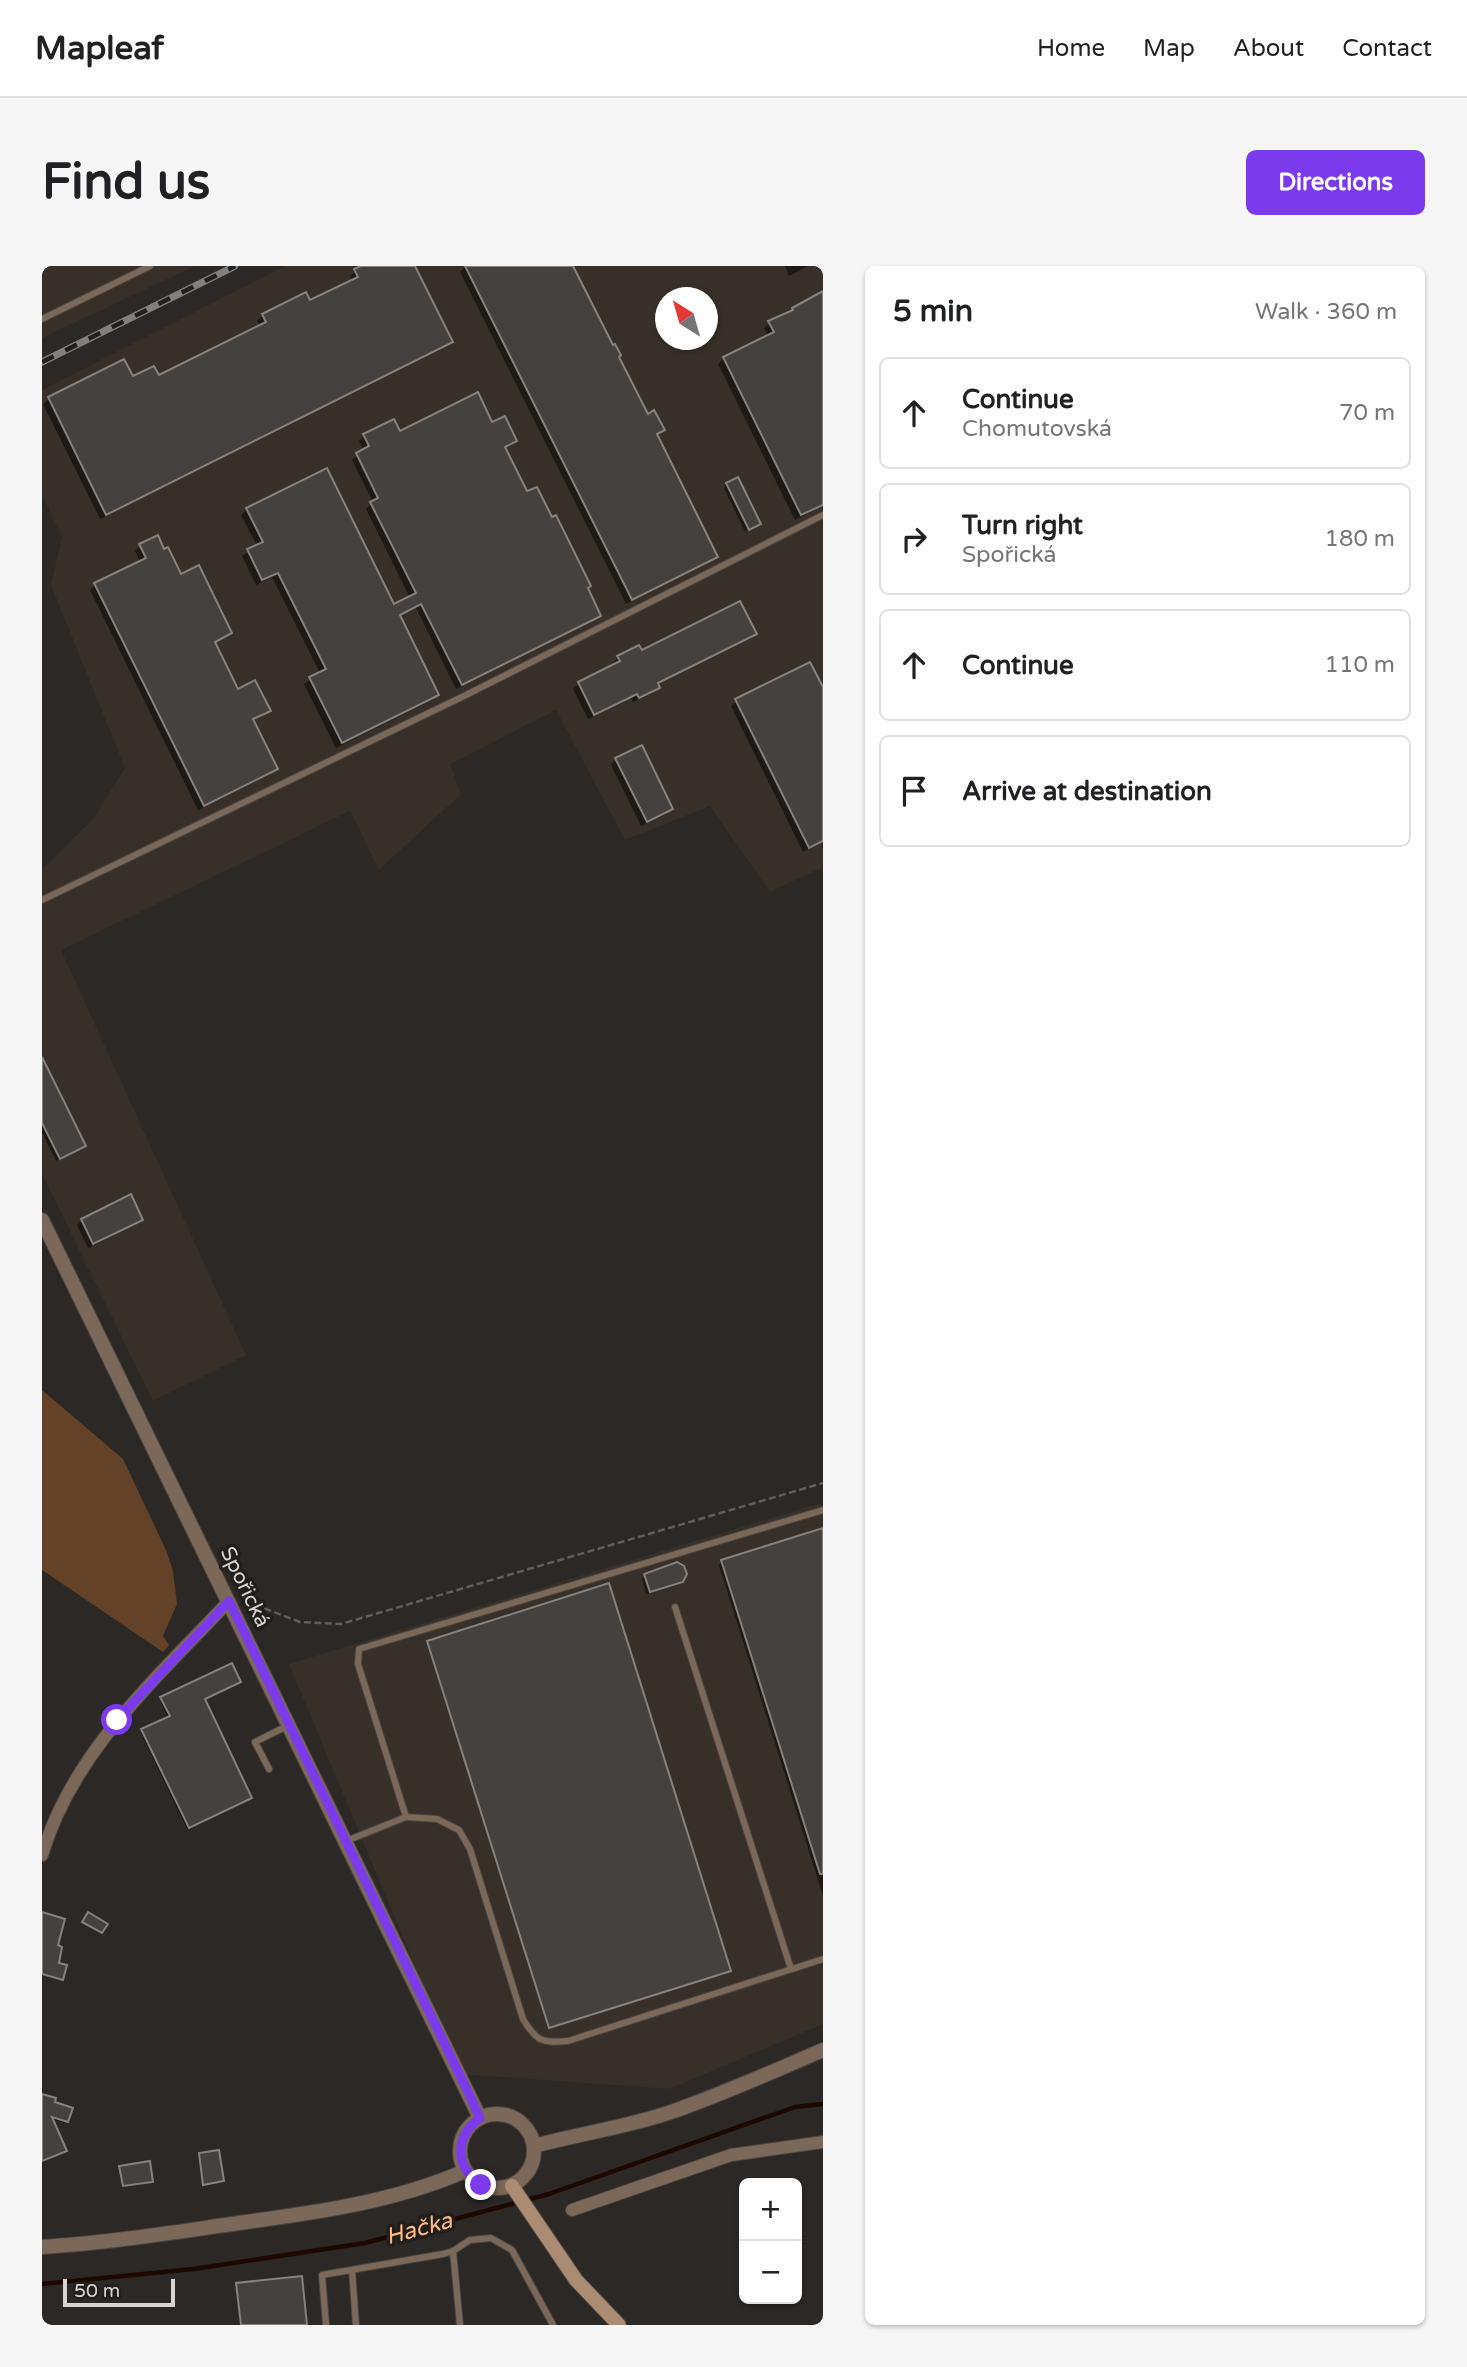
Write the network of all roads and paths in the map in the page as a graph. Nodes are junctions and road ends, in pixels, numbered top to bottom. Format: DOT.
graph roads {
  1 [pos="150,266"];
  2 [pos="42,319"];
  3 [pos="823,515"];
  4 [pos="42,900"];
  5 [pos="42,1220"];
  6 [pos="823,1483"];
  7 [pos="823,1510"];
  8 [pos="229,1601"];
  9 [pos="675,1607"];
  10 [pos="289,1725"];
  11 [pos="269,1769"];
  12 [pos="406,1816"];
  13 [pos="346,1841"];
  14 [pos="42,1855"];
  15 [pos="823,1959"];
  16 [pos="791,1969"];
  17 [pos="823,2050"];
  18 [pos="480,2118"];
  19 [pos="823,2142"];
  20 [pos="534,2146"];
  21 [pos="465,2171"];
  22 [pos="513,2187"];
  23 [pos="572,2210"];
  24 [pos="42,2247"];
  25 [pos="453,2251"];
  26 [pos="352,2270"];
  27 [pos="326,2325"];
  28 [pos="356,2325"];
  29 [pos="460,2325"];
  30 [pos="553,2325"];
  31 [pos="619,2325"];
  1 -- 2 [label="lane"];
  3 -- 4 [label="lane"];
  5 -- 8 [label="street, Spořická"];
  6 -- 8 [label="path"];
  7 -- 12 [label="lane"];
  8 -- 10 [label="street, Spořická"];
  8 -- 14 [label="street"];
  9 -- 16 [label="lane"];
  10 -- 11 [label="lane"];
  10 -- 13 [label="street, Spořická"];
  12 -- 13 [label="lane"];
  12 -- 16 [label="lane"];
  13 -- 18 [label="street, Spořická"];
  15 -- 16 [label="lane"];
  17 -- 20 [label="street"];
  18 -- 20 [label="street"];
  18 -- 21 [label="street"];
  19 -- 23 [label="street"];
  20 -- 22 [label="street"];
  21 -- 22 [label="street"];
  21 -- 24 [label="street"];
  22 -- 31 [label="main road"];
  25 -- 26 [label="lane"];
  25 -- 29 [label="lane"];
  25 -- 30 [label="lane"];
  26 -- 27 [label="lane"];
  26 -- 28 [label="lane"];
}
